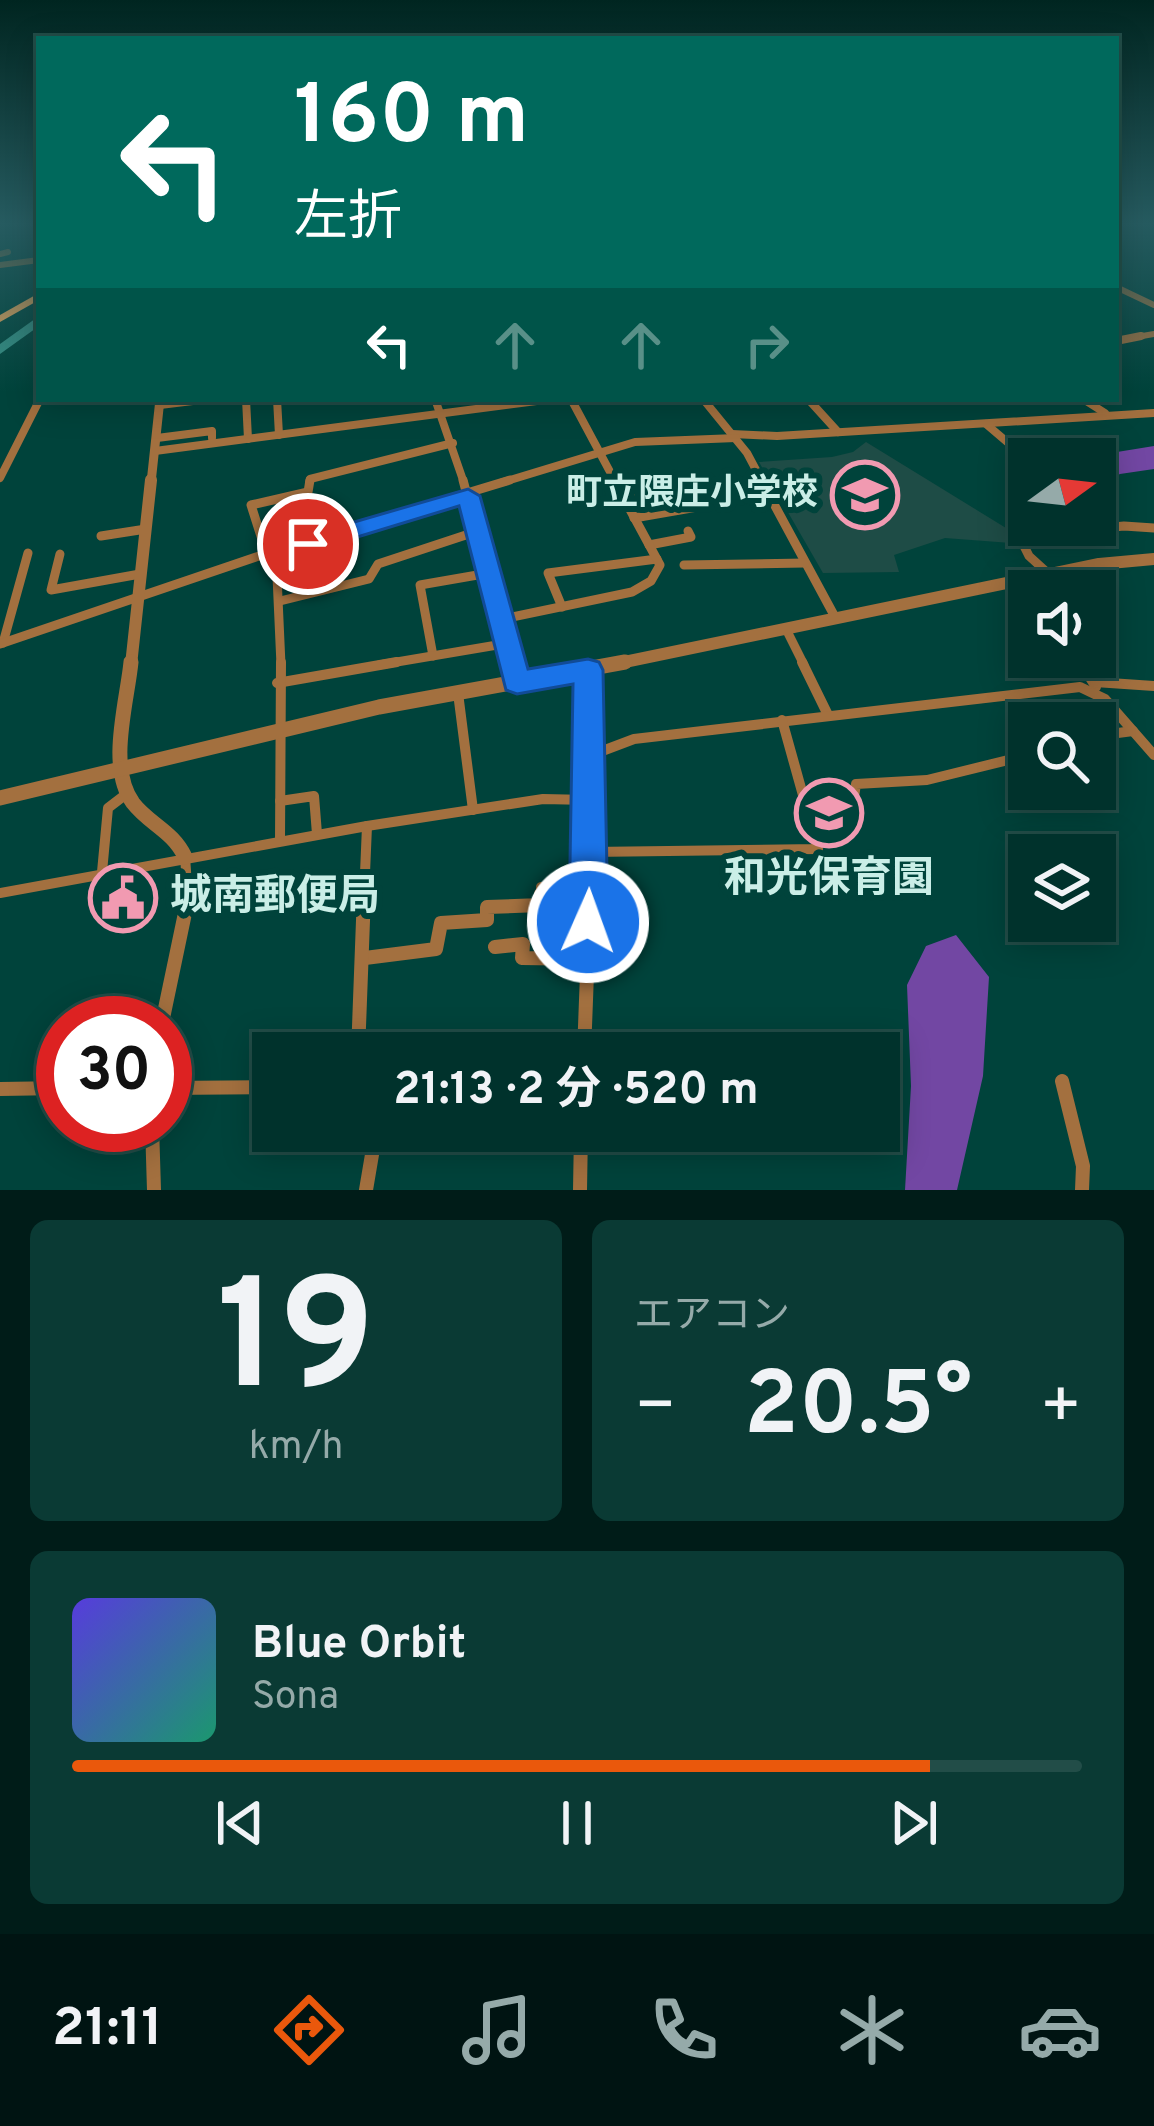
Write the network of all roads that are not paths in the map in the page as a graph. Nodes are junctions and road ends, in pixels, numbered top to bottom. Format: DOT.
graph roads {
  1 [pos="1119,288"];
  2 [pos="36,298"];
  3 [pos="1154,305"];
  4 [pos="0,320"];
  5 [pos="1154,334"];
  6 [pos="1119,340"];
  7 [pos="38,402"];
  8 [pos="160,402"];
  9 [pos="246,402"];
  10 [pos="278,402"];
  11 [pos="436,402"];
  12 [pos="530,402"];
  13 [pos="573,402"];
  14 [pos="706,402"];
  15 [pos="811,402"];
  16 [pos="1088,402"];
  17 [pos="1105,413"];
  18 [pos="1154,413"];
  19 [pos="440,414"];
  20 [pos="985,424"];
  21 [pos="838,432"];
  22 [pos="279,435"];
  23 [pos="734,436"];
  24 [pos="212,438"];
  25 [pos="248,439"];
  26 [pos="453,443"];
  27 [pos="1008,443"];
  28 [pos="156,444"];
  29 [pos="599,453"];
  30 [pos="0,478"];
  31 [pos="621,493"];
  32 [pos="468,496"];
  33 [pos="697,507"];
  34 [pos="678,510"];
  35 [pos="634,518"];
  36 [pos="1154,528"];
  37 [pos="146,529"];
  38 [pos="478,531"];
  39 [pos="688,531"];
  40 [pos="101,536"];
  41 [pos="649,544"];
  42 [pos="28,553"];
  43 [pos="60,554"];
  44 [pos="271,554"];
  45 [pos="657,560"];
  46 [pos="1154,560"];
  47 [pos="805,563"];
  48 [pos="684,565"];
  49 [pos="1044,570"];
  50 [pos="1075,570"];
  51 [pos="489,573"];
  52 [pos="140,574"];
  53 [pos="1008,592"];
  54 [pos="137,598"];
  55 [pos="280,601"];
  56 [pos="562,607"];
  57 [pos="835,617"];
  58 [pos="503,619"];
  59 [pos="786,628"];
  60 [pos="2,644"];
  61 [pos="508,644"];
  62 [pos="434,656"];
  63 [pos="588,670"];
  64 [pos="1089,678"];
  65 [pos="517,682"];
  66 [pos="278,683"];
  67 [pos="1154,686"];
  68 [pos="1095,687"];
  69 [pos="458,693"];
  70 [pos="828,715"];
  71 [pos="782,720"];
  72 [pos="280,729"];
  73 [pos="1133,731"];
  74 [pos="1116,733"];
  75 [pos="1154,755"];
  76 [pos="590,756"];
  77 [pos="1008,760"];
  78 [pos="120,767"];
  79 [pos="125,795"];
  80 [pos="854,797"];
  81 [pos="0,798"];
  82 [pos="589,800"];
  83 [pos="280,801"];
  84 [pos="473,810"];
  85 [pos="367,826"];
  86 [pos="317,834"];
  87 [pos="280,840"];
  88 [pos="591,852"];
  89 [pos="185,857"];
  90 [pos="102,872"];
  91 [pos="590,885"];
  92 [pos="0,893"];
  93 [pos="494,947"];
  94 [pos="365,958"];
  95 [pos="587,959"];
  96 [pos="168,996"];
  97 [pos="360,1032"];
  98 [pos="585,1032"];
  99 [pos="1061,1082"];
  100 [pos="36,1088"];
  101 [pos="192,1088"];
  102 [pos="252,1088"];
  103 [pos="0,1089"];
  104 [pos="153,1152"];
  105 [pos="372,1152"];
  106 [pos="580,1152"];
  107 [pos="154,1190"];
  108 [pos="365,1190"];
  109 [pos="580,1190"];
  110 [pos="1082,1190"];
  1 -- 3 [label="street"];
  2 -- 4 [label="main road"];
  5 -- 6 [label="street"];
  7 -- 30 [label="street"];
  8 -- 28 [label="street"];
  9 -- 25 [label="street"];
  10 -- 22 [label="street"];
  11 -- 19 [label="street"];
  12 -- 19 [label="street"];
  13 -- 29 [label="street"];
  14 -- 23 [label="street"];
  15 -- 21 [label="street"];
  16 -- 17 [label="street"];
  17 -- 18 [label="street"];
  17 -- 20 [label="street"];
  19 -- 22 [label="street"];
  19 -- 26 [label="street"];
  20 -- 21 [label="street"];
  20 -- 27 [label="street"];
  21 -- 23 [label="street"];
  22 -- 25 [label="street"];
  23 -- 29 [label="street"];
  23 -- 47 [label="street"];
  24 -- 28 [label="street"];
  25 -- 28 [label="street"];
  26 -- 32 [label="street"];
  26 -- 44 [label="street"];
  28 -- 37 [label="street"];
  29 -- 31 [label="street"];
  29 -- 32 [label="street"];
  31 -- 34 [label="street"];
  31 -- 35 [label="street"];
  32 -- 38 [label="street"];
  32 -- 44 [label="street"];
  33 -- 34 [label="street"];
  34 -- 35 [label="street"];
  35 -- 41 [label="street"];
  36 -- 49 [label="street"];
  37 -- 40 [label="street"];
  37 -- 52 [label="street"];
  38 -- 51 [label="street"];
  38 -- 55 [label="street"];
  39 -- 41 [label="street"];
  41 -- 45 [label="street"];
  42 -- 60 [label="street"];
  43 -- 52 [label="street"];
  44 -- 54 [label="street"];
  44 -- 55 [label="street"];
  45 -- 56 [label="street"];
  45 -- 56 [label="street"];
  46 -- 50 [label="street"];
  47 -- 48 [label="street"];
  47 -- 57 [label="street"];
  51 -- 58 [label="street"];
  51 -- 62 [label="street"];
  52 -- 54 [label="street"];
  53 -- 57 [label="street"];
  54 -- 60 [label="street"];
  54 -- 78 [label="street"];
  55 -- 66 [label="street"];
  56 -- 58 [label="street"];
  57 -- 59 [label="street"];
  58 -- 61 [label="street"];
  59 -- 63 [label="street"];
  59 -- 70 [label="street"];
  61 -- 62 [label="street"];
  61 -- 65 [label="street"];
  62 -- 66 [label="street"];
  63 -- 65 [label="street"];
  63 -- 76 [label="street"];
  64 -- 68 [label="street"];
  65 -- 69 [label="street"];
  66 -- 72 [label="street"];
  67 -- 68 [label="street"];
  68 -- 70 [label="street"];
  68 -- 73 [label="street"];
  69 -- 72 [label="street"];
  69 -- 84 [label="street"];
  70 -- 71 [label="street"];
  71 -- 76 [label="street"];
  71 -- 88 [label="street"];
  72 -- 78 [label="street"];
  72 -- 83 [label="street"];
  73 -- 74 [label="street"];
  73 -- 75 [label="street"];
  76 -- 82 [label="street"];
  77 -- 80 [label="street"];
  78 -- 79 [label="street"];
  78 -- 81 [label="street"];
  79 -- 89 [label="street"];
  79 -- 90 [label="street"];
  82 -- 84 [label="street"];
  82 -- 88 [label="street"];
  83 -- 86 [label="street"];
  83 -- 87 [label="street"];
  84 -- 85 [label="street"];
  85 -- 86 [label="street"];
  85 -- 94 [label="street"];
  86 -- 87 [label="street"];
  87 -- 89 [label="street"];
  88 -- 91 [label="street"];
  89 -- 90 [label="street"];
  89 -- 96 [label="street"];
  90 -- 92 [label="street"];
  91 -- 94 [label="street"];
  91 -- 95 [label="street"];
  93 -- 95 [label="street"];
  94 -- 97 [label="street"];
  95 -- 98 [label="street"];
  99 -- 110 [label="street"];
  100 -- 103 [label="street"];
  101 -- 102 [label="street"];
  104 -- 107 [label="street"];
  105 -- 108 [label="street"];
  106 -- 109 [label="street"];
}
